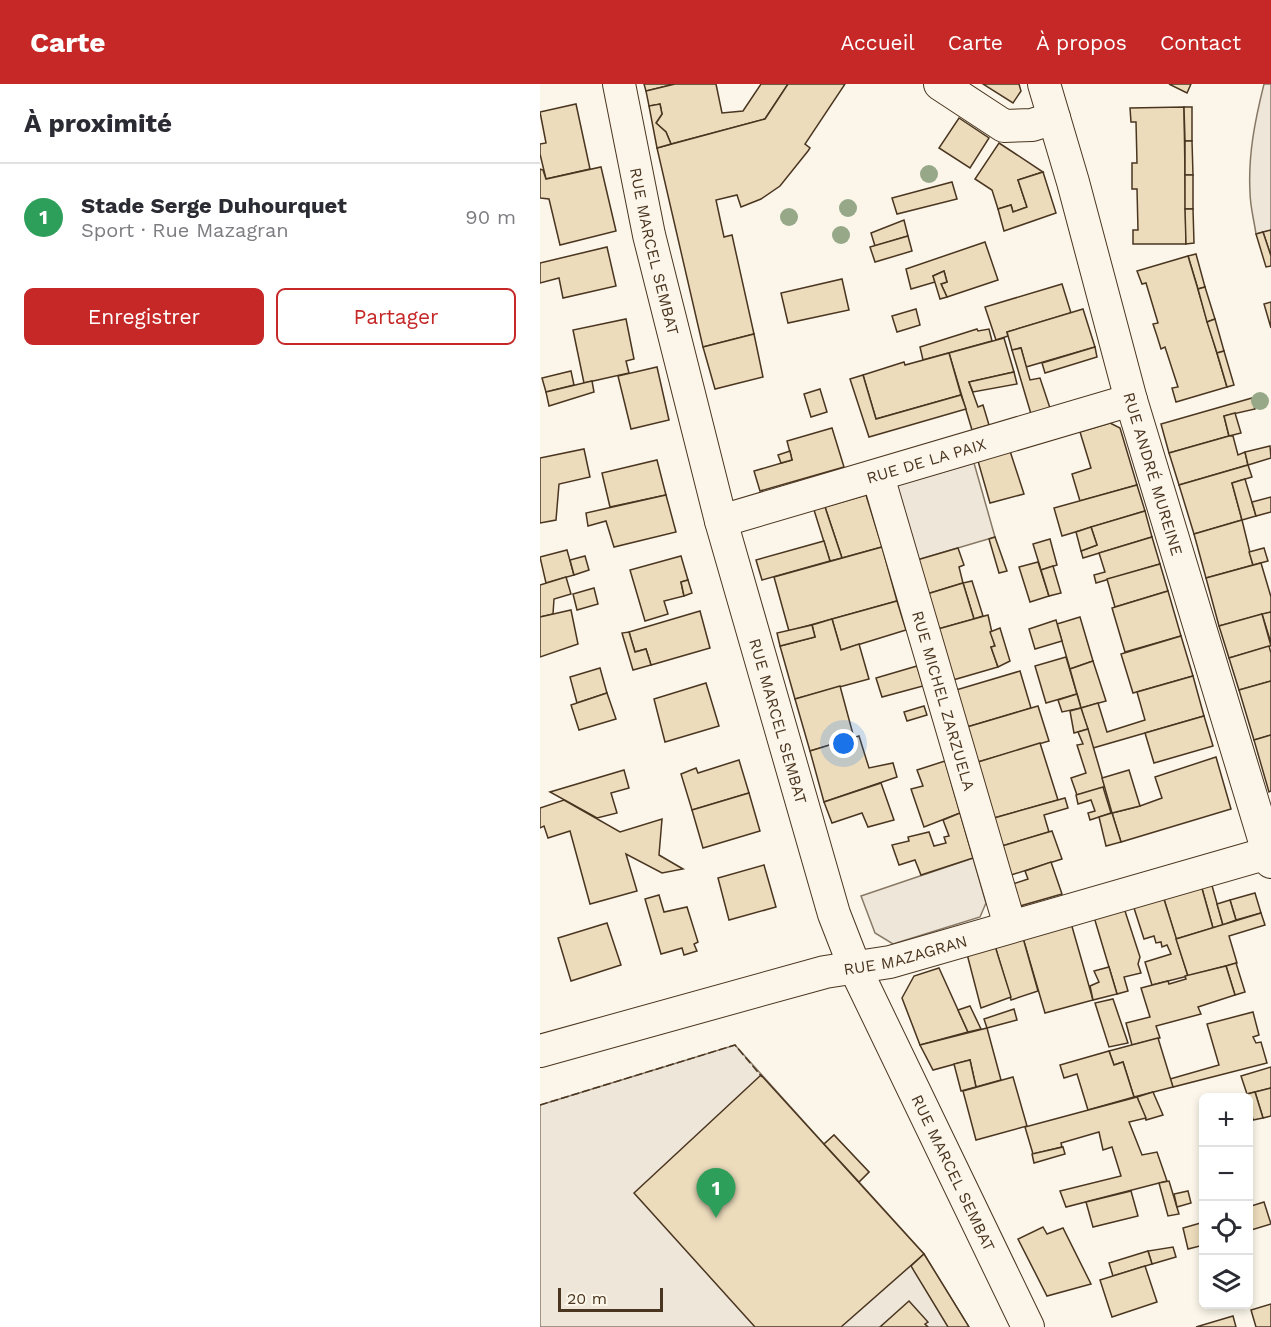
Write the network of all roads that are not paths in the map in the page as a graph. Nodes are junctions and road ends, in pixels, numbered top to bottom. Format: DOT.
graph roads {
  1 [pos="619,84"];
  2 [pos="940,84"];
  3 [pos="1044,84"];
  4 [pos="1054,118"];
  5 [pos="1131,400"];
  6 [pos="878,476"];
  7 [pos="721,521"];
  8 [pos="1270,858"];
  9 [pos="1010,926"];
  10 [pos="855,968"];
  11 [pos="540,1051"];
  12 [pos="1028,1327"];
  1 -- 7 [label="street, RUE MARCEL SEMBAT"];
  2 -- 4 [label="street"];
  3 -- 4 [label="street, RUE ANDRÉ MUREINE"];
  4 -- 5 [label="street, RUE ANDRÉ MUREINE"];
  5 -- 6 [label="street, RUE DE LA PAIX"];
  5 -- 8 [label="street, RUE ANDRÉ MUREINE"];
  6 -- 7 [label="street, RUE DE LA PAIX"];
  6 -- 9 [label="street, RUE MICHEL ZARZUELA"];
  7 -- 10 [label="street, RUE MARCEL SEMBAT"];
  8 -- 9 [label="street, RUE MAZAGRAN"];
  9 -- 10 [label="street, RUE MAZAGRAN"];
  10 -- 11 [label="street, RUE MAZAGRAN"];
  10 -- 12 [label="street, RUE MARCEL SEMBAT"];
}
